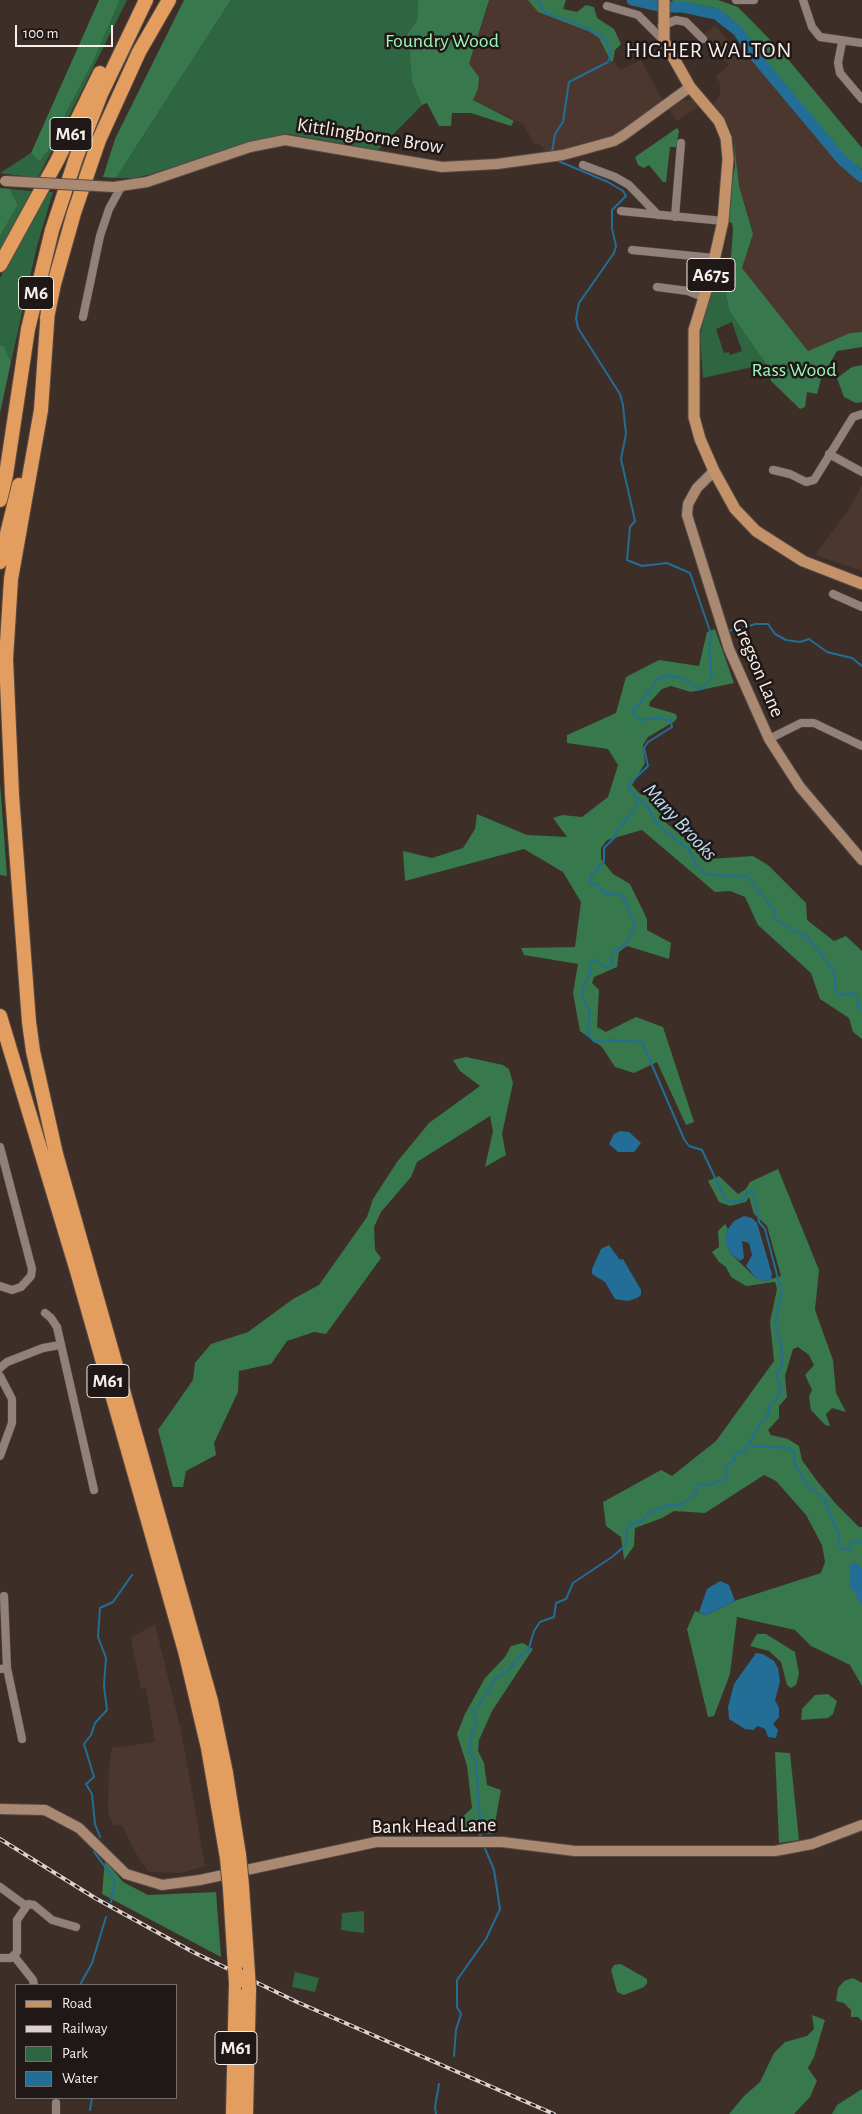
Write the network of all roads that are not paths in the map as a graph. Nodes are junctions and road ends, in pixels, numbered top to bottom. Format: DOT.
graph roads {
  1 [pos="137,0"];
  2 [pos="146,0"];
  3 [pos="169,0"];
  4 [pos="664,0"];
  5 [pos="736,0"];
  6 [pos="754,0"];
  7 [pos="803,0"];
  8 [pos="607,6"];
  9 [pos="662,24"];
  10 [pos="703,39"];
  11 [pos="664,41"];
  12 [pos="842,42"];
  13 [pos="862,43"];
  14 [pos="690,87"];
  15 [pos="862,99"];
  16 [pos="680,143"];
  17 [pos="583,165"];
  18 [pos="3,180"];
  19 [pos="117,187"];
  20 [pos="621,211"];
  21 [pos="658,215"];
  22 [pos="675,217"];
  23 [pos="723,221"];
  24 [pos="632,250"];
  25 [pos="714,258"];
  26 [pos="0,265"];
  27 [pos="657,287"];
  28 [pos="703,297"];
  29 [pos="48,309"];
  30 [pos="83,317"];
  31 [pos="862,414"];
  32 [pos="829,454"];
  33 [pos="773,470"];
  34 [pos="714,471"];
  35 [pos="862,472"];
  36 [pos="0,500"];
  37 [pos="0,562"];
  38 [pos="862,584"];
  39 [pos="833,594"];
  40 [pos="862,607"];
  41 [pos="769,739"];
  42 [pos="862,746"];
  43 [pos="862,860"];
  44 [pos="0,1016"];
  45 [pos="0,1147"];
  46 [pos="0,1286"];
  47 [pos="45,1314"];
  48 [pos="60,1345"];
  49 [pos="0,1368"];
  50 [pos="0,1376"];
  51 [pos="0,1456"];
  52 [pos="94,1490"];
  53 [pos="4,1596"];
  54 [pos="4,1669"];
  55 [pos="22,1739"];
  56 [pos="0,1809"];
  57 [pos="862,1825"];
  58 [pos="233,1857"];
  59 [pos="0,1887"];
  60 [pos="236,1887"];
  61 [pos="26,1906"];
  62 [pos="76,1927"];
  63 [pos="14,1956"];
  64 [pos="0,1958"];
  65 [pos="34,1984"];
  66 [pos="56,2103"];
  67 [pos="56,2114"];
  68 [pos="233,2114"];
  69 [pos="246,2114"];
  1 -- 26 [label="highway, M61"];
  2 -- 36 [label="highway, M6"];
  3 -- 29 [label="highway, M6"];
  4 -- 9 [label="main road, A675"];
  5 -- 6 [label="street"];
  7 -- 12 [label="street"];
  8 -- 11 [label="street"];
  9 -- 10 [label="street"];
  9 -- 11 [label="main road, A675"];
  11 -- 14 [label="main road, A675"];
  12 -- 13 [label="street"];
  12 -- 15 [label="street"];
  14 -- 19 [label="street, Kittlingborne Brow"];
  14 -- 23 [label="main road, A675"];
  16 -- 22 [label="street"];
  17 -- 21 [label="street"];
  18 -- 19 [label="street, Kittlingborne Brow, bridge"];
  19 -- 30 [label="street"];
  20 -- 21 [label="street"];
  21 -- 22 [label="street"];
  22 -- 23 [label="street"];
  23 -- 25 [label="main road, A675"];
  24 -- 25 [label="street"];
  25 -- 28 [label="main road, A675"];
  27 -- 28 [label="street"];
  28 -- 34 [label="main road, A675"];
  29 -- 37 [label="highway, M6"];
  29 -- 58 [label="highway, M61"];
  31 -- 32 [label="street"];
  32 -- 33 [label="street"];
  32 -- 35 [label="street"];
  34 -- 38 [label="main road, A675"];
  34 -- 41 [label="street, Gregson Lane"];
  39 -- 40 [label="street"];
  41 -- 42 [label="street"];
  41 -- 43 [label="street, Gregson Lane"];
  44 -- 58 [label="highway, M61"];
  45 -- 46 [label="street"];
  47 -- 48 [label="street"];
  48 -- 49 [label="street"];
  48 -- 52 [label="street"];
  50 -- 51 [label="street"];
  53 -- 54 [label="street"];
  54 -- 55 [label="street"];
  56 -- 57 [label="street, Bank Head Lane"];
  58 -- 60 [label="highway, M61, bridge"];
  59 -- 61 [label="street"];
  60 -- 68 [label="highway, M61, bridge"];
  60 -- 69 [label="highway, M61, bridge"];
  61 -- 62 [label="street"];
  61 -- 63 [label="street"];
  63 -- 64 [label="street"];
  63 -- 65 [label="street"];
  66 -- 67 [label="street"];
}
